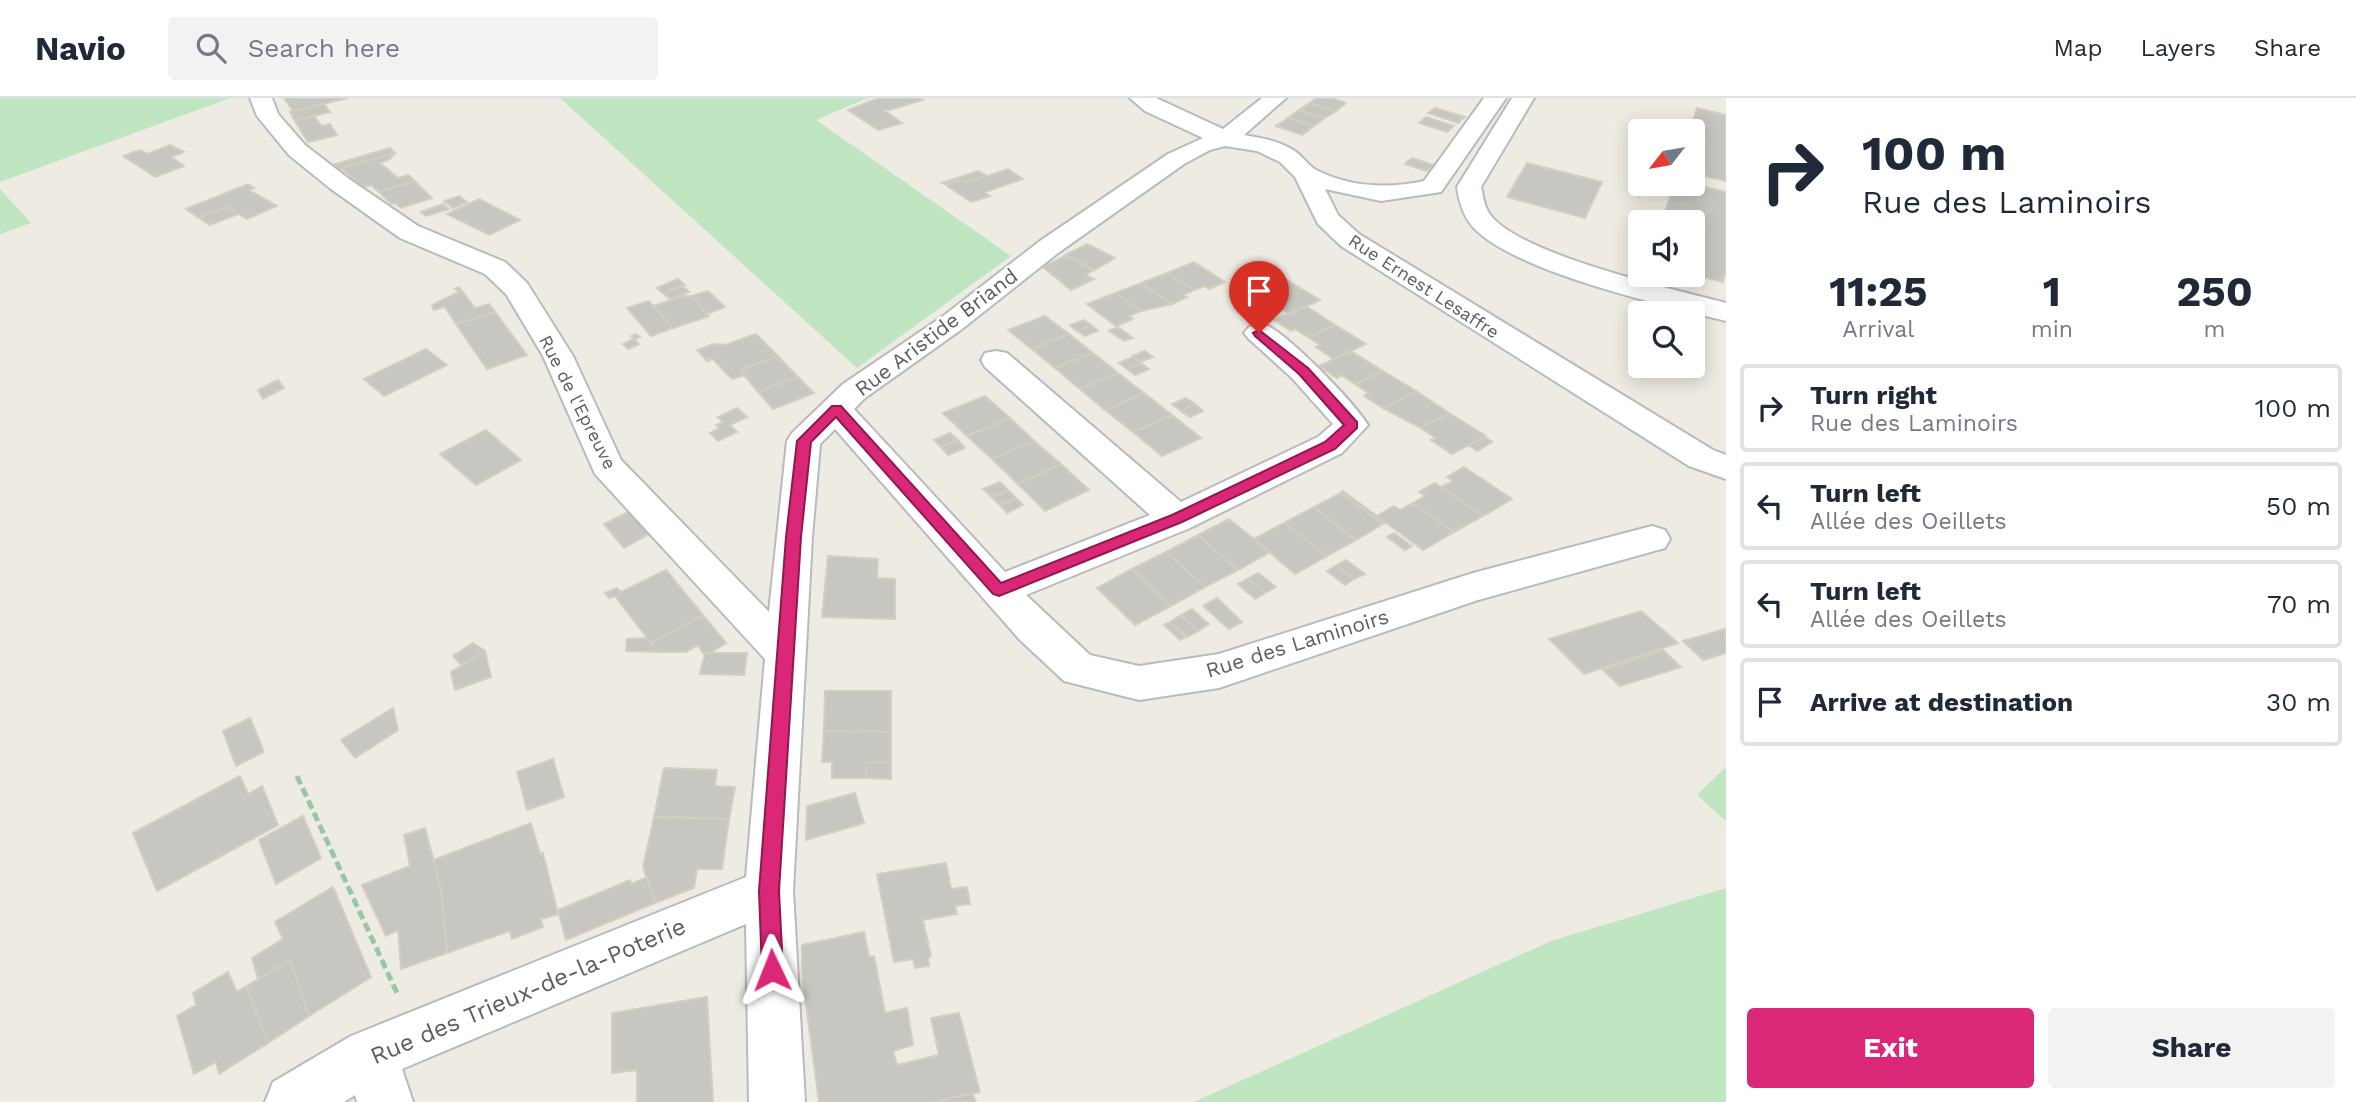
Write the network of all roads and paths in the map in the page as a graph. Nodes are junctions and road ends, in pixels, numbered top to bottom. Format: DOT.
graph roads {
  1 [pos="261,98"];
  2 [pos="1141,98"];
  3 [pos="1275,98"];
  4 [pos="1495,98"];
  5 [pos="1523,98"];
  6 [pos="1225,139"];
  7 [pos="1306,174"];
  8 [pos="1726,312"];
  9 [pos="1259,333"];
  10 [pos="996,360"];
  11 [pos="836,409"];
  12 [pos="1726,467"];
  13 [pos="1177,519"];
  14 [pos="1652,539"];
  15 [pos="999,590"];
  16 [pos="786,655"];
  17 [pos="297,776"];
  18 [pos="769,891"];
  19 [pos="390,1064"];
  20 [pos="293,1102"];
  21 [pos="777,1102"];
  1 -- 16 [label="street, Rue de l'Epreuve"];
  2 -- 6 [label="street, Rue Ernest Lesaffre"];
  3 -- 6 [label="street, Rue Aristide Briand"];
  4 -- 7 [label="street"];
  5 -- 8 [label="street"];
  6 -- 7 [label="street, Rue Ernest Lesaffre"];
  6 -- 11 [label="street, Rue Aristide Briand"];
  7 -- 12 [label="street, Rue Ernest Lesaffre"];
  9 -- 13 [label="street"];
  10 -- 13 [label="street"];
  11 -- 15 [label="street, Rue des Laminoirs"];
  11 -- 16 [label="street, Rue Aristide Briand"];
  13 -- 15 [label="street"];
  14 -- 15 [label="street, Rue des Laminoirs"];
  16 -- 18 [label="street, Rue Aristide Briand"];
  17 -- 19 [label="path"];
  18 -- 19 [label="street, Rue des Trieux-de-la-Poterie"];
  18 -- 21 [label="street, Rue Aristide Briand"];
  19 -- 20 [label="street, Rue des Trieux-de-la-Poterie"];
}
